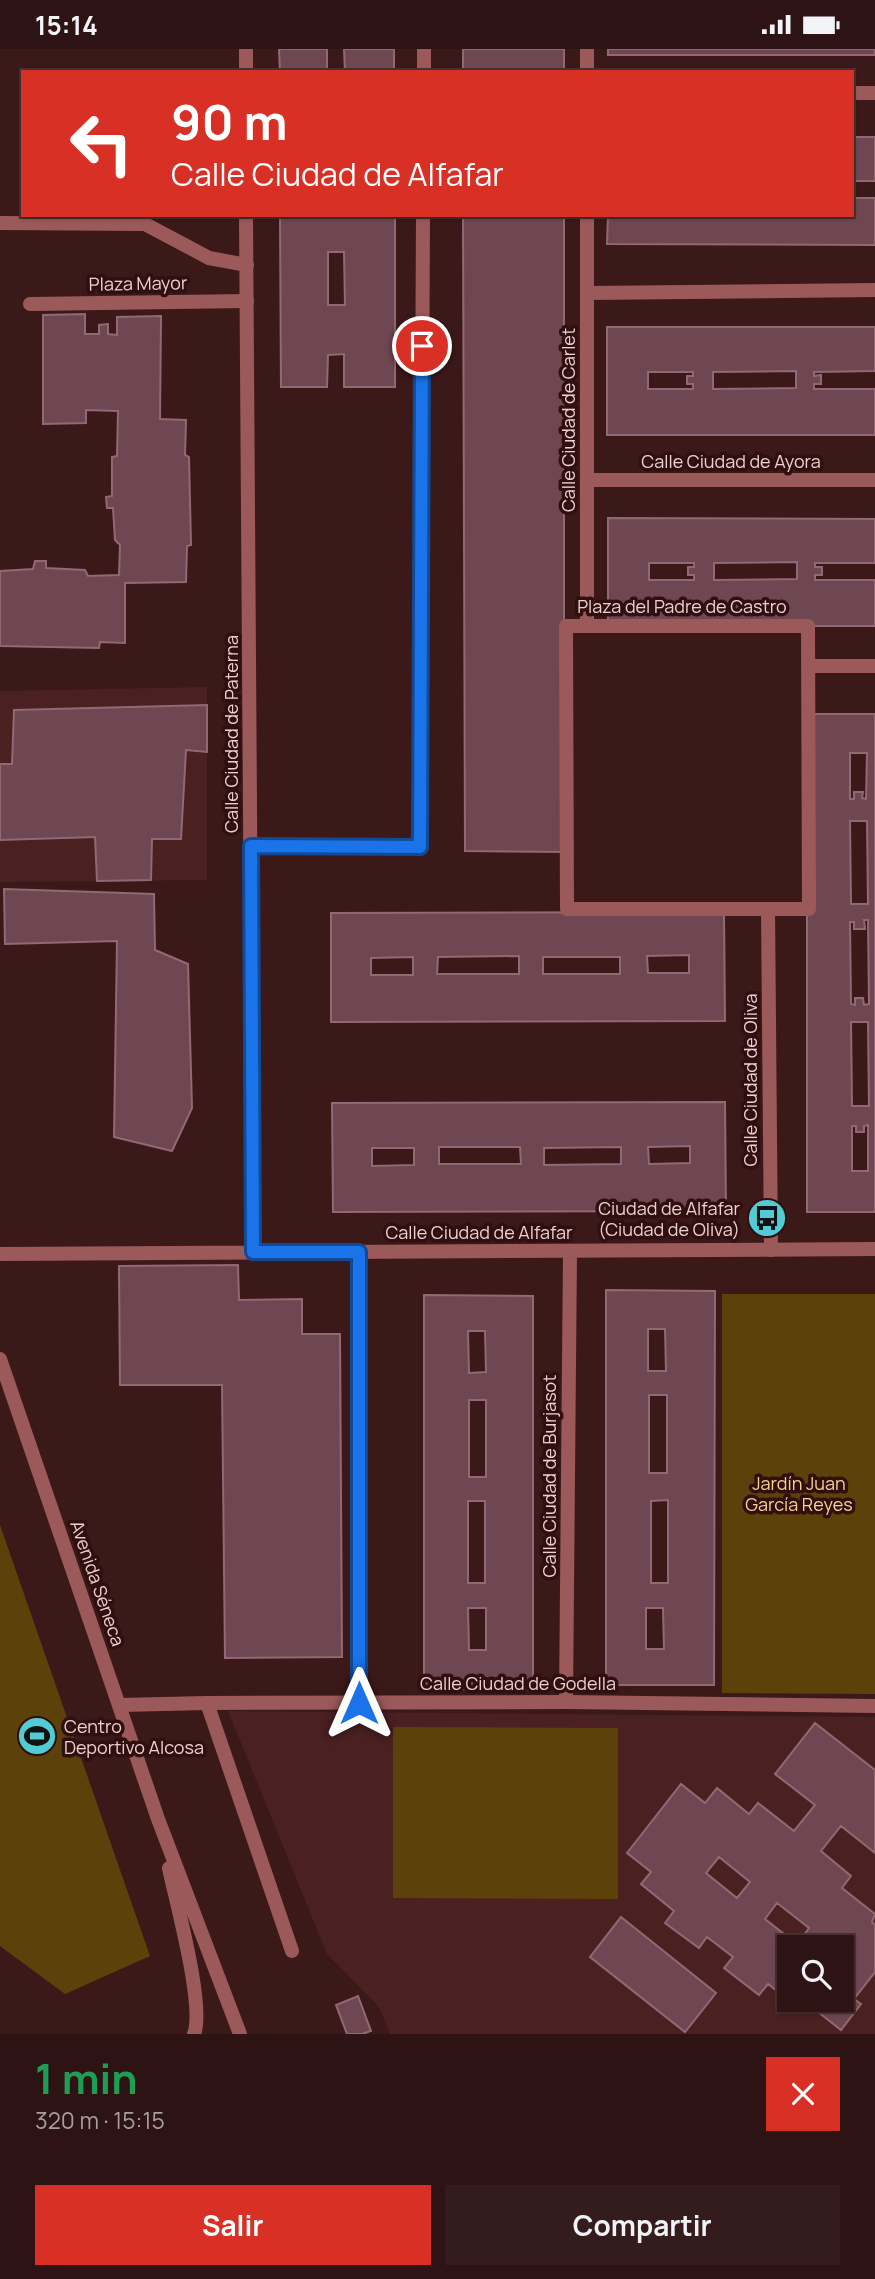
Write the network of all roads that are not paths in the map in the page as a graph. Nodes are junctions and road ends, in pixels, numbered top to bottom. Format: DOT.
graph roads {
  1 [pos="246,49"];
  2 [pos="424,49"];
  3 [pos="587,49"];
  4 [pos="246,70"];
  5 [pos="424,70"];
  6 [pos="587,70"];
  7 [pos="854,93"];
  8 [pos="875,93"];
  9 [pos="246,217"];
  10 [pos="423,217"];
  11 [pos="587,217"];
  12 [pos="0,223"];
  13 [pos="247,265"];
  14 [pos="875,290"];
  15 [pos="587,293"];
  16 [pos="247,301"];
  17 [pos="30,304"];
  18 [pos="587,480"];
  19 [pos="875,480"];
  20 [pos="587,625"];
  21 [pos="808,666"];
  22 [pos="875,666"];
  23 [pos="251,846"];
  24 [pos="768,909"];
  25 [pos="875,1249"];
  26 [pos="771,1250"];
  27 [pos="570,1251"];
  28 [pos="253,1252"];
  29 [pos="359,1252"];
  30 [pos="0,1254"];
  31 [pos="0,1359"];
  32 [pos="566,1702"];
  33 [pos="207,1703"];
  34 [pos="359,1703"];
  35 [pos="120,1705"];
  36 [pos="875,1706"];
  37 [pos="158,1819"];
  38 [pos="292,1951"];
  39 [pos="194,2034"];
  40 [pos="240,2034"];
  1 -- 4 [label="street"];
  2 -- 5 [label="street"];
  3 -- 6 [label="street"];
  7 -- 8 [label="street"];
  9 -- 13 [label="street, Calle Ciudad de Paterna"];
  10 -- 23 [label="street"];
  11 -- 15 [label="street, Calle Ciudad de Carlet"];
  12 -- 13 [label="street"];
  13 -- 16 [label="street, Calle Ciudad de Paterna"];
  14 -- 15 [label="street"];
  15 -- 18 [label="street, Calle Ciudad de Carlet"];
  16 -- 17 [label="street, Plaza Mayor"];
  16 -- 23 [label="street, Calle Ciudad de Paterna"];
  18 -- 19 [label="street, Calle Ciudad de Ayora"];
  18 -- 20 [label="street, Calle Ciudad de Carlet"];
  20 -- 21 [label="street, Plaza del Padre de Castro"];
  20 -- 24 [label="street, Plaza del Padre de Castro"];
  21 -- 22 [label="street"];
  21 -- 24 [label="street, Plaza del Padre de Castro"];
  23 -- 28 [label="street, Calle Ciudad de Paterna"];
  24 -- 26 [label="street, Calle Ciudad de Oliva"];
  25 -- 26 [label="street, Calle Ciudad de Alfafar"];
  26 -- 27 [label="street, Calle Ciudad de Alfafar"];
  27 -- 29 [label="street, Calle Ciudad de Alfafar"];
  27 -- 32 [label="street, Calle Ciudad de Burjasot"];
  28 -- 29 [label="street, Calle Ciudad de Alfafar"];
  28 -- 30 [label="street, Calle Ciudad de Alfafar"];
  29 -- 34 [label="street"];
  31 -- 35 [label="street, Avenida Séneca"];
  32 -- 34 [label="street, Calle Ciudad de Godella"];
  32 -- 36 [label="street, Calle Ciudad de Godella"];
  33 -- 34 [label="street, Calle Ciudad de Godella"];
  33 -- 35 [label="street, Calle Ciudad de Godella"];
  33 -- 38 [label="street"];
  35 -- 37 [label="street, Avenida Séneca"];
  37 -- 39 [label="street, Avenida Séneca"];
  37 -- 40 [label="street, Avenida Séneca"];
}
